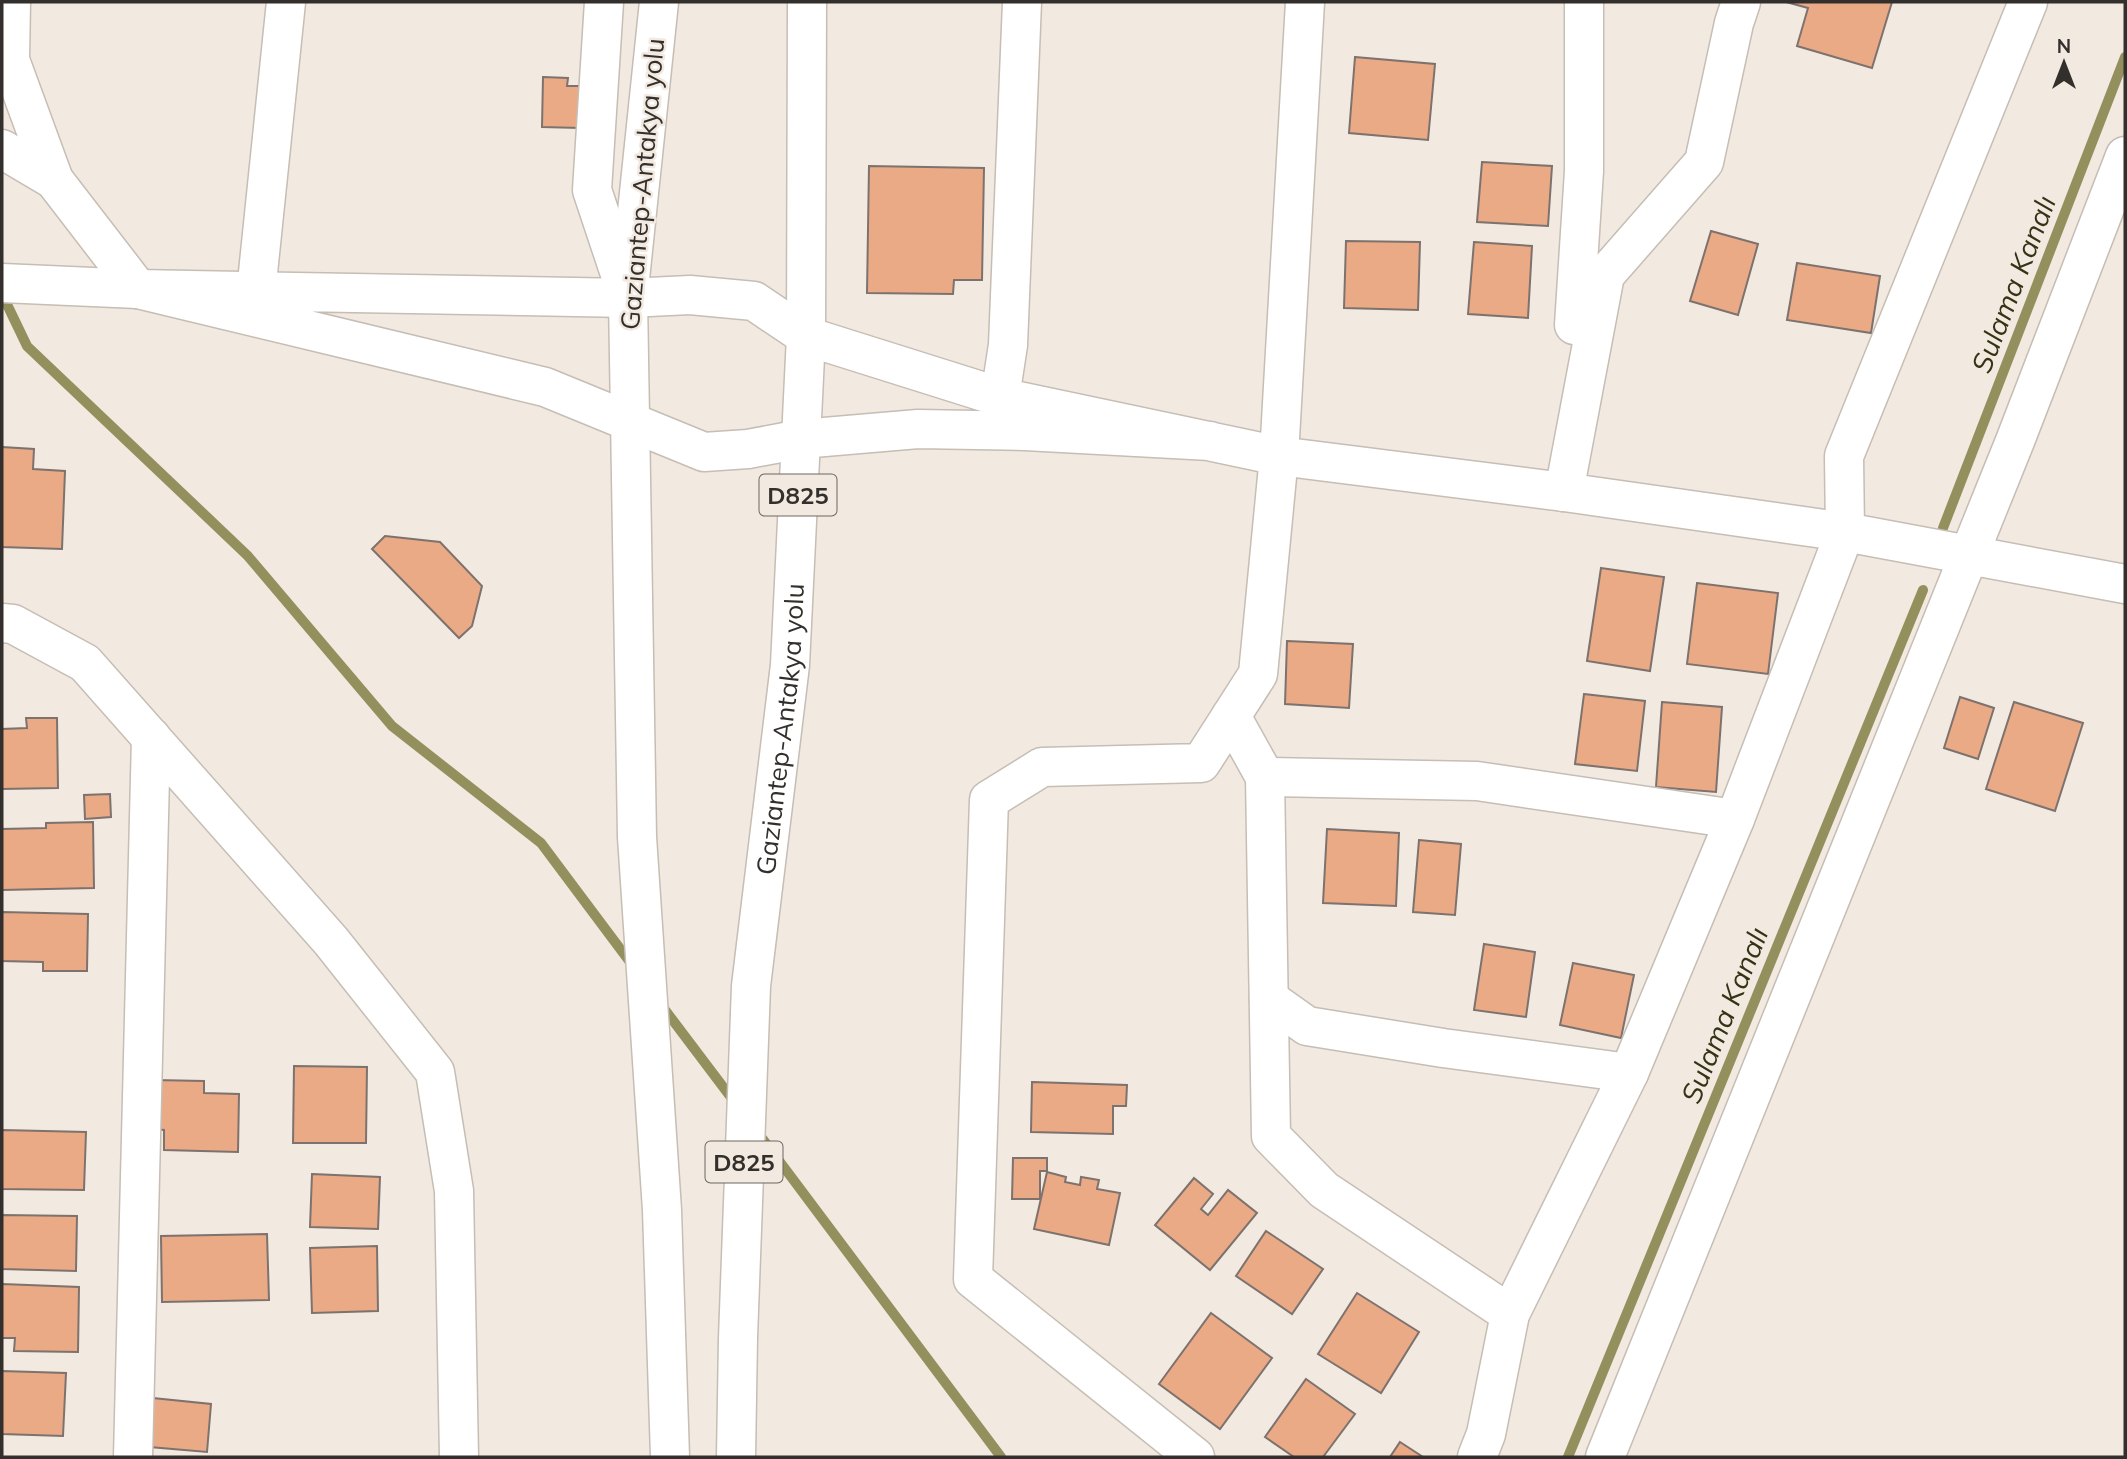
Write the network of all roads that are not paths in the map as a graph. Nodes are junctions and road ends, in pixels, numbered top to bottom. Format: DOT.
graph roads {
  1 [pos="12,2"];
  2 [pos="286,2"];
  3 [pos="604,2"];
  4 [pos="659,2"];
  5 [pos="807,2"];
  6 [pos="1022,2"];
  7 [pos="1305,2"];
  8 [pos="1584,2"];
  9 [pos="1741,2"];
  10 [pos="2028,2"];
  11 [pos="2,149"];
  12 [pos="2125,156"];
  13 [pos="54,180"];
  14 [pos="2,283"];
  15 [pos="138,289"];
  16 [pos="256,292"];
  17 [pos="628,298"];
  18 [pos="806,336"];
  19 [pos="1000,397"];
  20 [pos="630,422"];
  21 [pos="801,439"];
  22 [pos="1210,441"];
  23 [pos="1279,456"];
  24 [pos="1564,492"];
  25 [pos="1845,532"];
  26 [pos="1970,555"];
  27 [pos="2125,584"];
  28 [pos="2,623"];
  29 [pos="1231,716"];
  30 [pos="151,737"];
  31 [pos="1265,777"];
  32 [pos="1735,819"];
  33 [pos="1269,999"];
  34 [pos="1629,1073"];
  35 [pos="1510,1314"];
  36 [pos="133,1457"];
  37 [pos="459,1457"];
  38 [pos="670,1457"];
  39 [pos="736,1457"];
  40 [pos="1195,1457"];
  41 [pos="1477,1457"];
  42 [pos="1605,1457"];
  1 -- 13 [label="main road"];
  2 -- 16 [label="main road"];
  3 -- 17 [label="main road"];
  4 -- 17 [label="main road, Gaziantep-Antakya yolu"];
  5 -- 18 [label="main road, Gaziantep-Antakya yolu / D825"];
  6 -- 19 [label="main road"];
  7 -- 23 [label="main road"];
  8 -- 24 [label="main road"];
  9 -- 24 [label="main road"];
  10 -- 25 [label="main road"];
  11 -- 13 [label="main road"];
  12 -- 26 [label="main road"];
  13 -- 15 [label="main road"];
  14 -- 15 [label="main road"];
  15 -- 16 [label="main road"];
  15 -- 20 [label="main road"];
  16 -- 17 [label="main road"];
  17 -- 18 [label="main road"];
  17 -- 20 [label="main road, Gaziantep-Antakya yolu"];
  18 -- 19 [label="main road"];
  18 -- 21 [label="main road, Gaziantep-Antakya yolu / D825"];
  19 -- 22 [label="main road"];
  20 -- 21 [label="main road"];
  20 -- 38 [label="main road, Gaziantep-Antakya yolu"];
  21 -- 22 [label="main road"];
  21 -- 39 [label="main road, Gaziantep-Antakya yolu / D825"];
  22 -- 23 [label="main road"];
  23 -- 24 [label="main road"];
  23 -- 29 [label="main road"];
  24 -- 25 [label="main road"];
  25 -- 26 [label="main road"];
  25 -- 32 [label="main road"];
  26 -- 27 [label="main road"];
  26 -- 42 [label="main road"];
  28 -- 30 [label="main road"];
  29 -- 31 [label="main road"];
  29 -- 40 [label="main road"];
  30 -- 36 [label="main road"];
  30 -- 37 [label="main road"];
  31 -- 32 [label="main road"];
  31 -- 33 [label="main road"];
  32 -- 34 [label="main road"];
  33 -- 34 [label="main road"];
  33 -- 35 [label="main road"];
  34 -- 35 [label="main road"];
  35 -- 41 [label="main road"];
}
